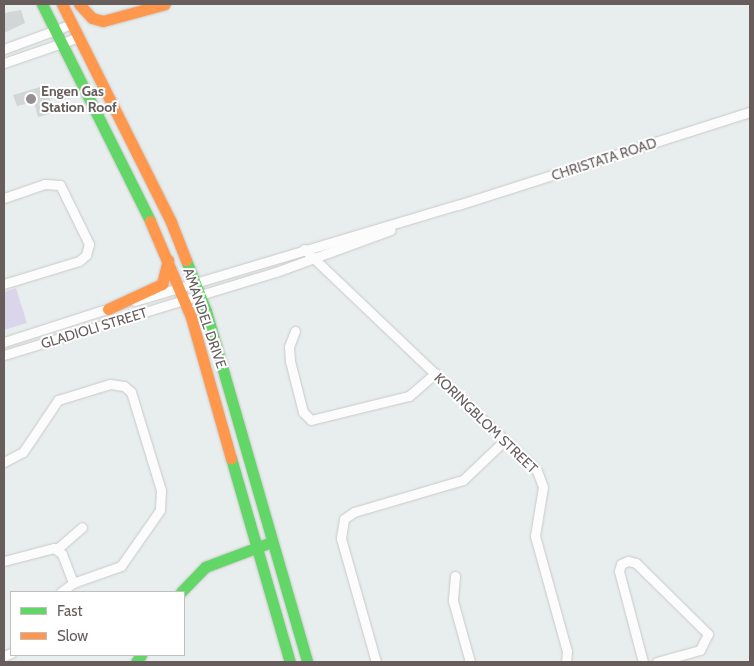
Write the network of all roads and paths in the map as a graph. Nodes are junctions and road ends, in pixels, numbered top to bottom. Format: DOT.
graph roads {
  1 [pos="42,4"];
  2 [pos="62,4"];
  3 [pos="79,4"];
  4 [pos="165,4"];
  5 [pos="72,24"];
  6 [pos="56,31"];
  7 [pos="79,37"];
  8 [pos="62,44"];
  9 [pos="4,49"];
  10 [pos="4,63"];
  11 [pos="750,112"];
  12 [pos="4,198"];
  13 [pos="458,205"];
  14 [pos="304,249"];
  15 [pos="314,258"];
  16 [pos="168,259"];
  17 [pos="196,283"];
  18 [pos="4,284"];
  19 [pos="180,289"];
  20 [pos="200,295"];
  21 [pos="185,301"];
  22 [pos="108,309"];
  23 [pos="295,332"];
  24 [pos="4,342"];
  25 [pos="4,355"];
  26 [pos="435,373"];
  27 [pos="505,440"];
  28 [pos="4,462"];
  29 [pos="82,527"];
  30 [pos="274,542"];
  31 [pos="257,546"];
  32 [pos="57,549"];
  33 [pos="4,561"];
  34 [pos="455,576"];
  35 [pos="73,583"];
  36 [pos="63,591"];
  37 [pos="182,591"];
  38 [pos="290,662"];
  39 [pos="307,662"];
  40 [pos="376,662"];
  41 [pos="470,662"];
  42 [pos="566,662"];
  43 [pos="643,662"];
  44 [pos="657,662"];
  1 -- 6 [label="street, AMANDEL DRIVE"];
  2 -- 5 [label="street, AMANDEL DRIVE"];
  3 -- 4 [label="street"];
  5 -- 6 [label="street"];
  5 -- 7 [label="street, AMANDEL DRIVE"];
  6 -- 8 [label="street, AMANDEL DRIVE"];
  6 -- 9 [label="street"];
  7 -- 8 [label="street"];
  7 -- 17 [label="street, AMANDEL DRIVE"];
  8 -- 10 [label="street"];
  8 -- 16 [label="street, AMANDEL DRIVE"];
  11 -- 13 [label="street, CHRISTATA ROAD"];
  12 -- 18 [label="street"];
  13 -- 14 [label="street, CHRISTATA ROAD"];
  13 -- 15 [label="street, CHRISTATA ROAD"];
  14 -- 15 [label="street, KORINGBLOM STREET"];
  14 -- 17 [label="street"];
  15 -- 20 [label="street"];
  15 -- 26 [label="street, KORINGBLOM STREET"];
  16 -- 19 [label="street, AMANDEL DRIVE"];
  16 -- 22 [label="street"];
  17 -- 19 [label="street, GLADIOLI STREET"];
  17 -- 20 [label="street, AMANDEL DRIVE"];
  19 -- 21 [label="street, AMANDEL DRIVE"];
  19 -- 22 [label="street, GLADIOLI STREET"];
  20 -- 21 [label="street, GLADIOLI STREET"];
  20 -- 30 [label="street, AMANDEL DRIVE"];
  21 -- 25 [label="street, GLADIOLI STREET"];
  21 -- 31 [label="street, AMANDEL DRIVE"];
  22 -- 24 [label="street, GLADIOLI STREET"];
  23 -- 26 [label="street"];
  26 -- 27 [label="street, KORINGBLOM STREET"];
  27 -- 40 [label="street"];
  27 -- 42 [label="street, KORINGBLOM STREET"];
  28 -- 35 [label="street"];
  29 -- 32 [label="street"];
  30 -- 31 [label="street"];
  30 -- 39 [label="street, AMANDEL DRIVE"];
  31 -- 37 [label="street"];
  31 -- 38 [label="street, AMANDEL DRIVE"];
  32 -- 33 [label="street"];
  32 -- 35 [label="street"];
  34 -- 41 [label="street"];
  35 -- 36 [label="street"];
  43 -- 44 [label="street"];
}
